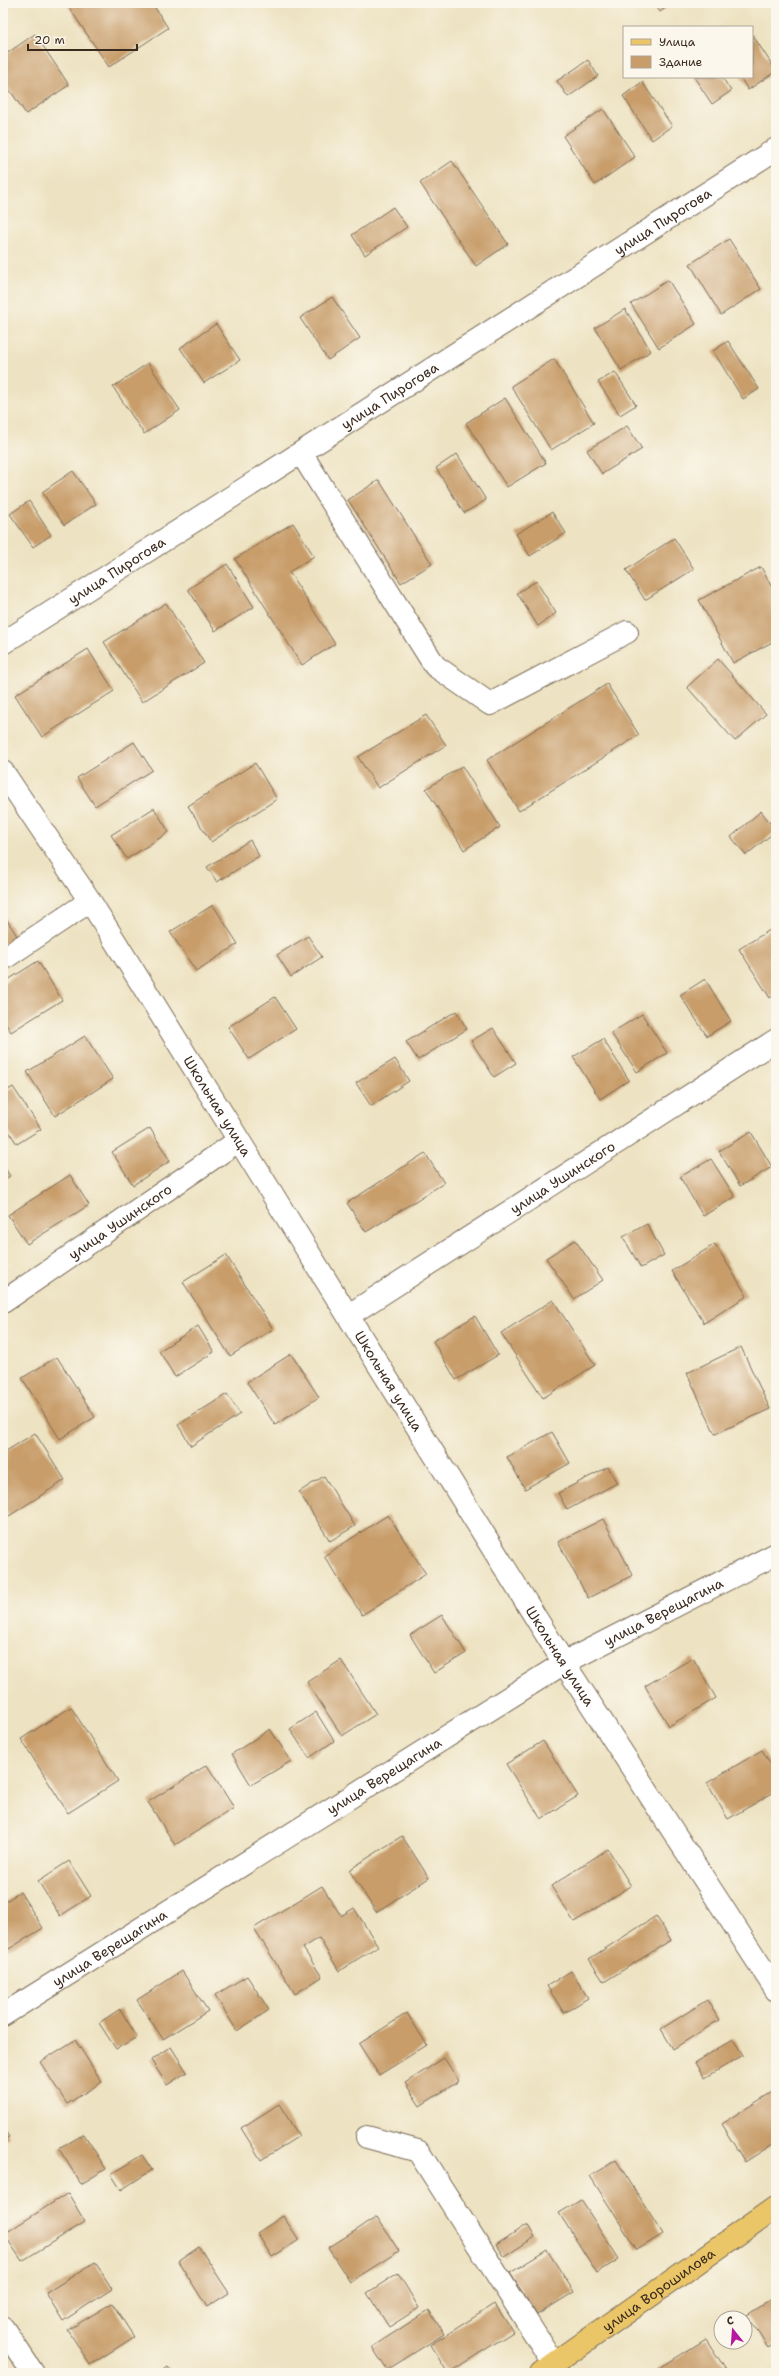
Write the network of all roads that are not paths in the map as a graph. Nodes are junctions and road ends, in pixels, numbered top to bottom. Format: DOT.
graph roads {
  1 [pos="776,149"];
  2 [pos="301,452"];
  3 [pos="627,632"];
  4 [pos="3,643"];
  5 [pos="3,772"];
  6 [pos="90,901"];
  7 [pos="3,958"];
  8 [pos="776,1040"];
  9 [pos="238,1141"];
  10 [pos="3,1302"];
  11 [pos="349,1315"];
  12 [pos="776,1554"];
  13 [pos="564,1663"];
  14 [pos="776,1990"];
  15 [pos="3,2015"];
  16 [pos="367,2137"];
  17 [pos="776,2207"];
  18 [pos="3,2328"];
  19 [pos="548,2369"];
  20 [pos="33,2373"];
  1 -- 2 [label="street, улица Пирогова"];
  2 -- 3 [label="street"];
  2 -- 4 [label="street, улица Пирогова"];
  5 -- 6 [label="street, Школьная улица"];
  6 -- 7 [label="street"];
  6 -- 9 [label="street, Школьная улица"];
  8 -- 11 [label="street, улица Ушинского"];
  9 -- 10 [label="street, улица Ушинского"];
  9 -- 11 [label="street, Школьная улица"];
  11 -- 13 [label="street, Школьная улица"];
  12 -- 13 [label="street, улица Верещагина"];
  13 -- 14 [label="street, Школьная улица"];
  13 -- 15 [label="street, улица Верещагина"];
  16 -- 19 [label="street"];
  17 -- 19 [label="main road, улица Ворошилова"];
  18 -- 20 [label="street"];
}
